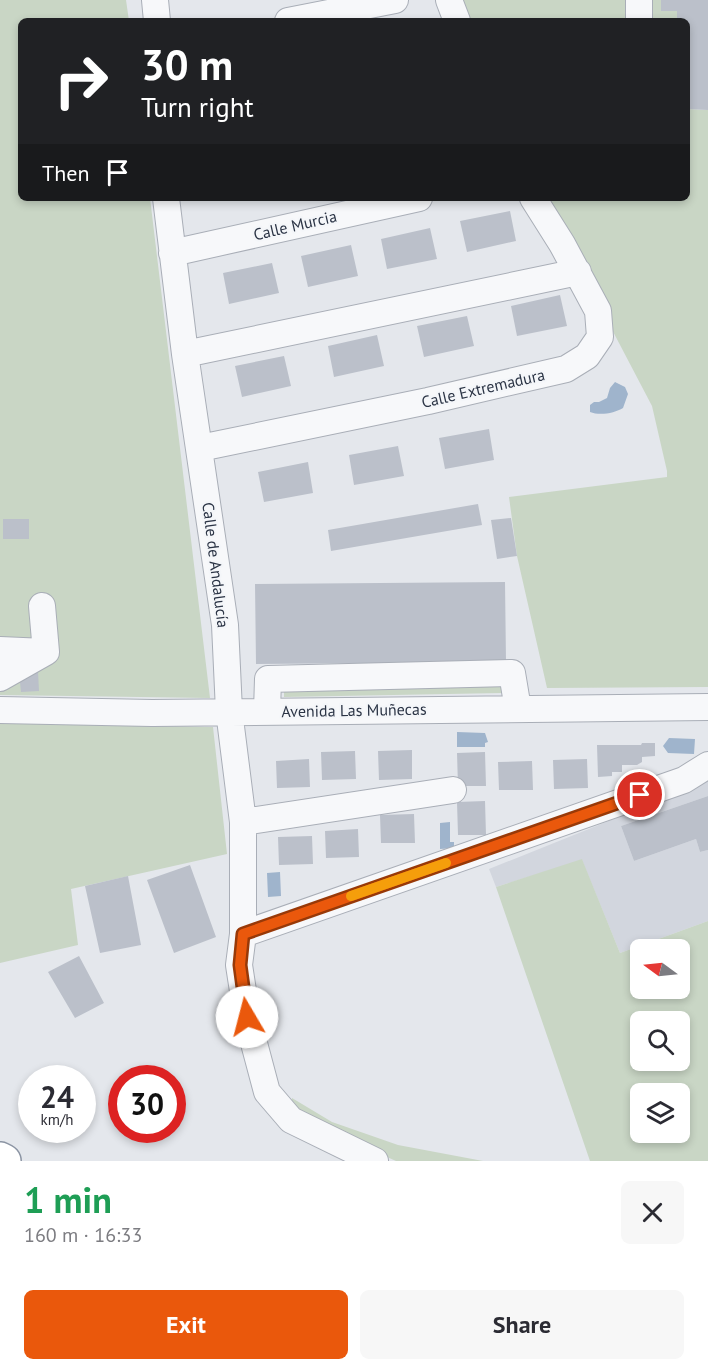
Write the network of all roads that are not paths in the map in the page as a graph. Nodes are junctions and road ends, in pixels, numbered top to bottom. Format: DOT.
graph roads {
  1 [pos="155,0"];
  2 [pos="395,0"];
  3 [pos="449,0"];
  4 [pos="639,0"];
  5 [pos="157,18"];
  6 [pos="303,18"];
  7 [pos="456,18"];
  8 [pos="639,18"];
  9 [pos="166,201"];
  10 [pos="406,201"];
  11 [pos="535,201"];
  12 [pos="172,253"];
  13 [pos="578,272"];
  14 [pos="185,354"];
  15 [pos="200,448"];
  16 [pos="42,606"];
  17 [pos="0,651"];
  18 [pos="46,652"];
  19 [pos="0,678"];
  20 [pos="708,707"];
  21 [pos="518,709"];
  22 [pos="0,710"];
  23 [pos="229,711"];
  24 [pos="267,711"];
  25 [pos="708,765"];
  26 [pos="453,790"];
  27 [pos="243,822"];
  28 [pos="243,934"];
  29 [pos="375,1161"];
  1 -- 5 [label="street"];
  2 -- 6 [label="street"];
  3 -- 7 [label="street"];
  4 -- 8 [label="street"];
  9 -- 12 [label="street, Calle de Andalucía"];
  10 -- 12 [label="street, Calle Murcia"];
  11 -- 13 [label="street, Calle Extremadura"];
  12 -- 14 [label="street, Calle de Andalucía"];
  13 -- 14 [label="street"];
  13 -- 15 [label="street, Calle Extremadura"];
  14 -- 15 [label="street, Calle de Andalucía"];
  15 -- 23 [label="street, Calle de Andalucía"];
  16 -- 18 [label="street"];
  17 -- 18 [label="street"];
  18 -- 19 [label="street"];
  20 -- 21 [label="street, Avenida Las Muñecas"];
  21 -- 24 [label="street, Avenida Las Muñecas"];
  21 -- 24 [label="street"];
  22 -- 23 [label="street, Avenida Las Muñecas"];
  23 -- 24 [label="street, Avenida Las Muñecas"];
  23 -- 27 [label="street, Calle de Andalucía"];
  25 -- 28 [label="street"];
  26 -- 27 [label="street"];
  27 -- 28 [label="street, Calle de Andalucía"];
  28 -- 29 [label="street, Calle de Andalucía"];
}
